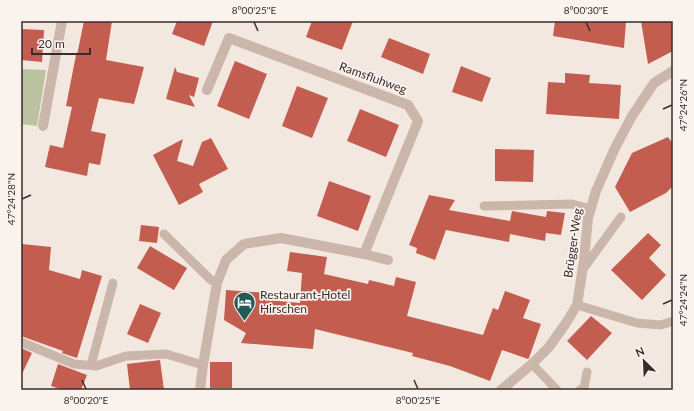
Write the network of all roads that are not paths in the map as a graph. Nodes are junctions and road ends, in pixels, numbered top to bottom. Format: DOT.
graph roads {
  1 [pos="62,21"];
  2 [pos="673,71"];
  3 [pos="207,90"];
  4 [pos="43,126"];
  5 [pos="484,206"];
  6 [pos="591,209"];
  7 [pos="621,217"];
  8 [pos="164,234"];
  9 [pos="364,254"];
  10 [pos="388,260"];
  11 [pos="583,269"];
  12 [pos="113,283"];
  13 [pos="217,283"];
  14 [pos="577,305"];
  15 [pos="673,321"];
  16 [pos="21,342"];
  17 [pos="532,364"];
  18 [pos="91,365"];
  19 [pos="203,365"];
  20 [pos="587,372"];
  21 [pos="200,390"];
  22 [pos="501,390"];
  23 [pos="557,390"];
  24 [pos="580,390"];
  1 -- 4 [label="street"];
  2 -- 6 [label="street, Brügger-Weg"];
  3 -- 9 [label="street, Ramsfluhweg"];
  5 -- 6 [label="lane"];
  6 -- 11 [label="street, Brügger-Weg"];
  7 -- 11 [label="lane"];
  8 -- 13 [label="lane"];
  9 -- 10 [label="street"];
  9 -- 13 [label="street"];
  11 -- 14 [label="street, Brügger-Weg"];
  12 -- 18 [label="lane"];
  13 -- 19 [label="street"];
  14 -- 15 [label="lane"];
  14 -- 17 [label="street, Brügger-Weg"];
  16 -- 18 [label="lane"];
  17 -- 22 [label="street, Brügger-Weg"];
  17 -- 23 [label="lane"];
  18 -- 19 [label="lane"];
  19 -- 21 [label="street"];
  20 -- 24 [label="lane"];
}
